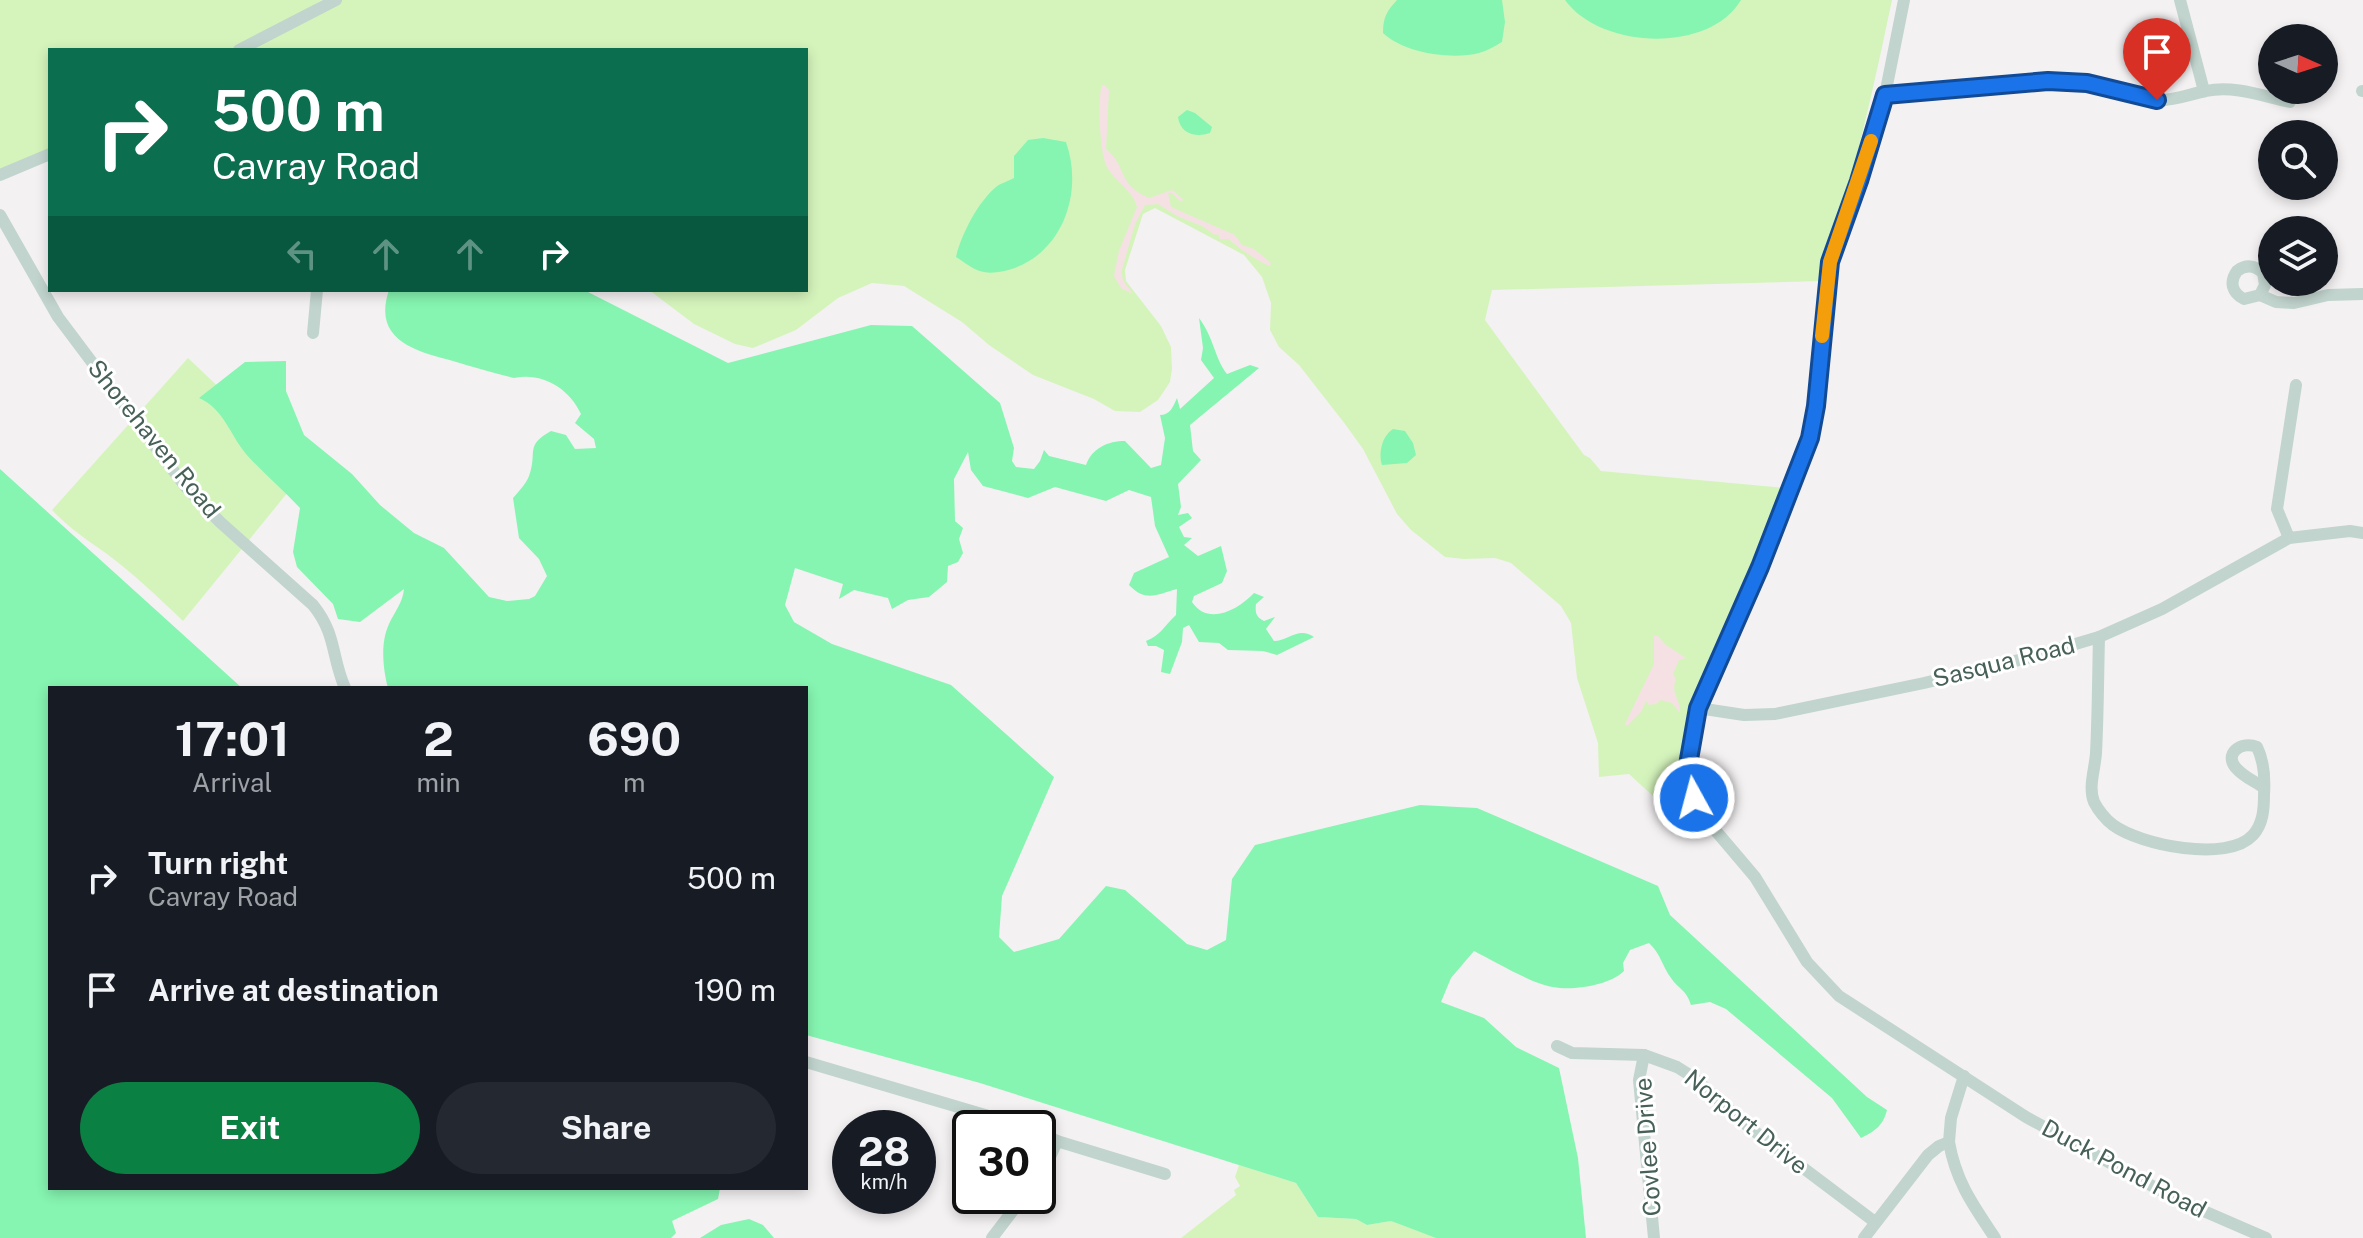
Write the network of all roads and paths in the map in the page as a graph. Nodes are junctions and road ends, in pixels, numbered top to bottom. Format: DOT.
graph roads {
  1 [pos="336,0"];
  2 [pos="1904,0"];
  3 [pos="2180,0"];
  4 [pos="243,48"];
  5 [pos="2204,91"];
  6 [pos="2258,94"];
  7 [pos="1885,95"];
  8 [pos="48,155"];
  9 [pos="0,175"];
  10 [pos="0,215"];
  11 [pos="317,292"];
  12 [pos="2363,294"];
  13 [pos="2338,295"];
  14 [pos="2262,296"];
  15 [pos="2324,296"];
  16 [pos="313,333"];
  17 [pos="2296,385"];
  18 [pos="2363,533"];
  19 [pos="2289,538"];
  20 [pos="2099,637"];
  21 [pos="344,686"];
  22 [pos="1698,708"];
  23 [pos="2264,788"];
  24 [pos="1557,1046"];
  25 [pos="1644,1055"];
  26 [pos="808,1063"];
  27 [pos="1964,1076"];
  28 [pos="968,1110"];
  29 [pos="1057,1141"];
  30 [pos="1949,1142"];
  31 [pos="1165,1174"];
  32 [pos="1010,1214"];
  33 [pos="1875,1222"];
  34 [pos="992,1238"];
  35 [pos="1654,1238"];
  36 [pos="1864,1238"];
  37 [pos="1995,1238"];
  38 [pos="2266,1238"];
  1 -- 4 [label="street"];
  2 -- 7 [label="street, Duck Pond Road"];
  3 -- 5 [label="street"];
  5 -- 6 [label="street"];
  5 -- 7 [label="street"];
  7 -- 22 [label="street, Duck Pond Road"];
  8 -- 9 [label="street"];
  10 -- 21 [label="street, Shorehaven Road"];
  11 -- 16 [label="street"];
  12 -- 13 [label="street"];
  14 -- 15 [label="street"];
  17 -- 19 [label="street"];
  18 -- 19 [label="street, Sasqua Road"];
  19 -- 20 [label="street, Sasqua Road"];
  20 -- 22 [label="street, Sasqua Road"];
  20 -- 23 [label="street"];
  22 -- 27 [label="street, Duck Pond Road"];
  24 -- 25 [label="street, Norport Drive"];
  25 -- 33 [label="street, Norport Drive"];
  25 -- 35 [label="street, Covlee Drive"];
  26 -- 28 [label="street"];
  27 -- 30 [label="street"];
  27 -- 38 [label="street, Duck Pond Road"];
  29 -- 31 [label="street"];
  30 -- 33 [label="street"];
  30 -- 37 [label="street"];
  32 -- 34 [label="street"];
  33 -- 36 [label="street"];
}
